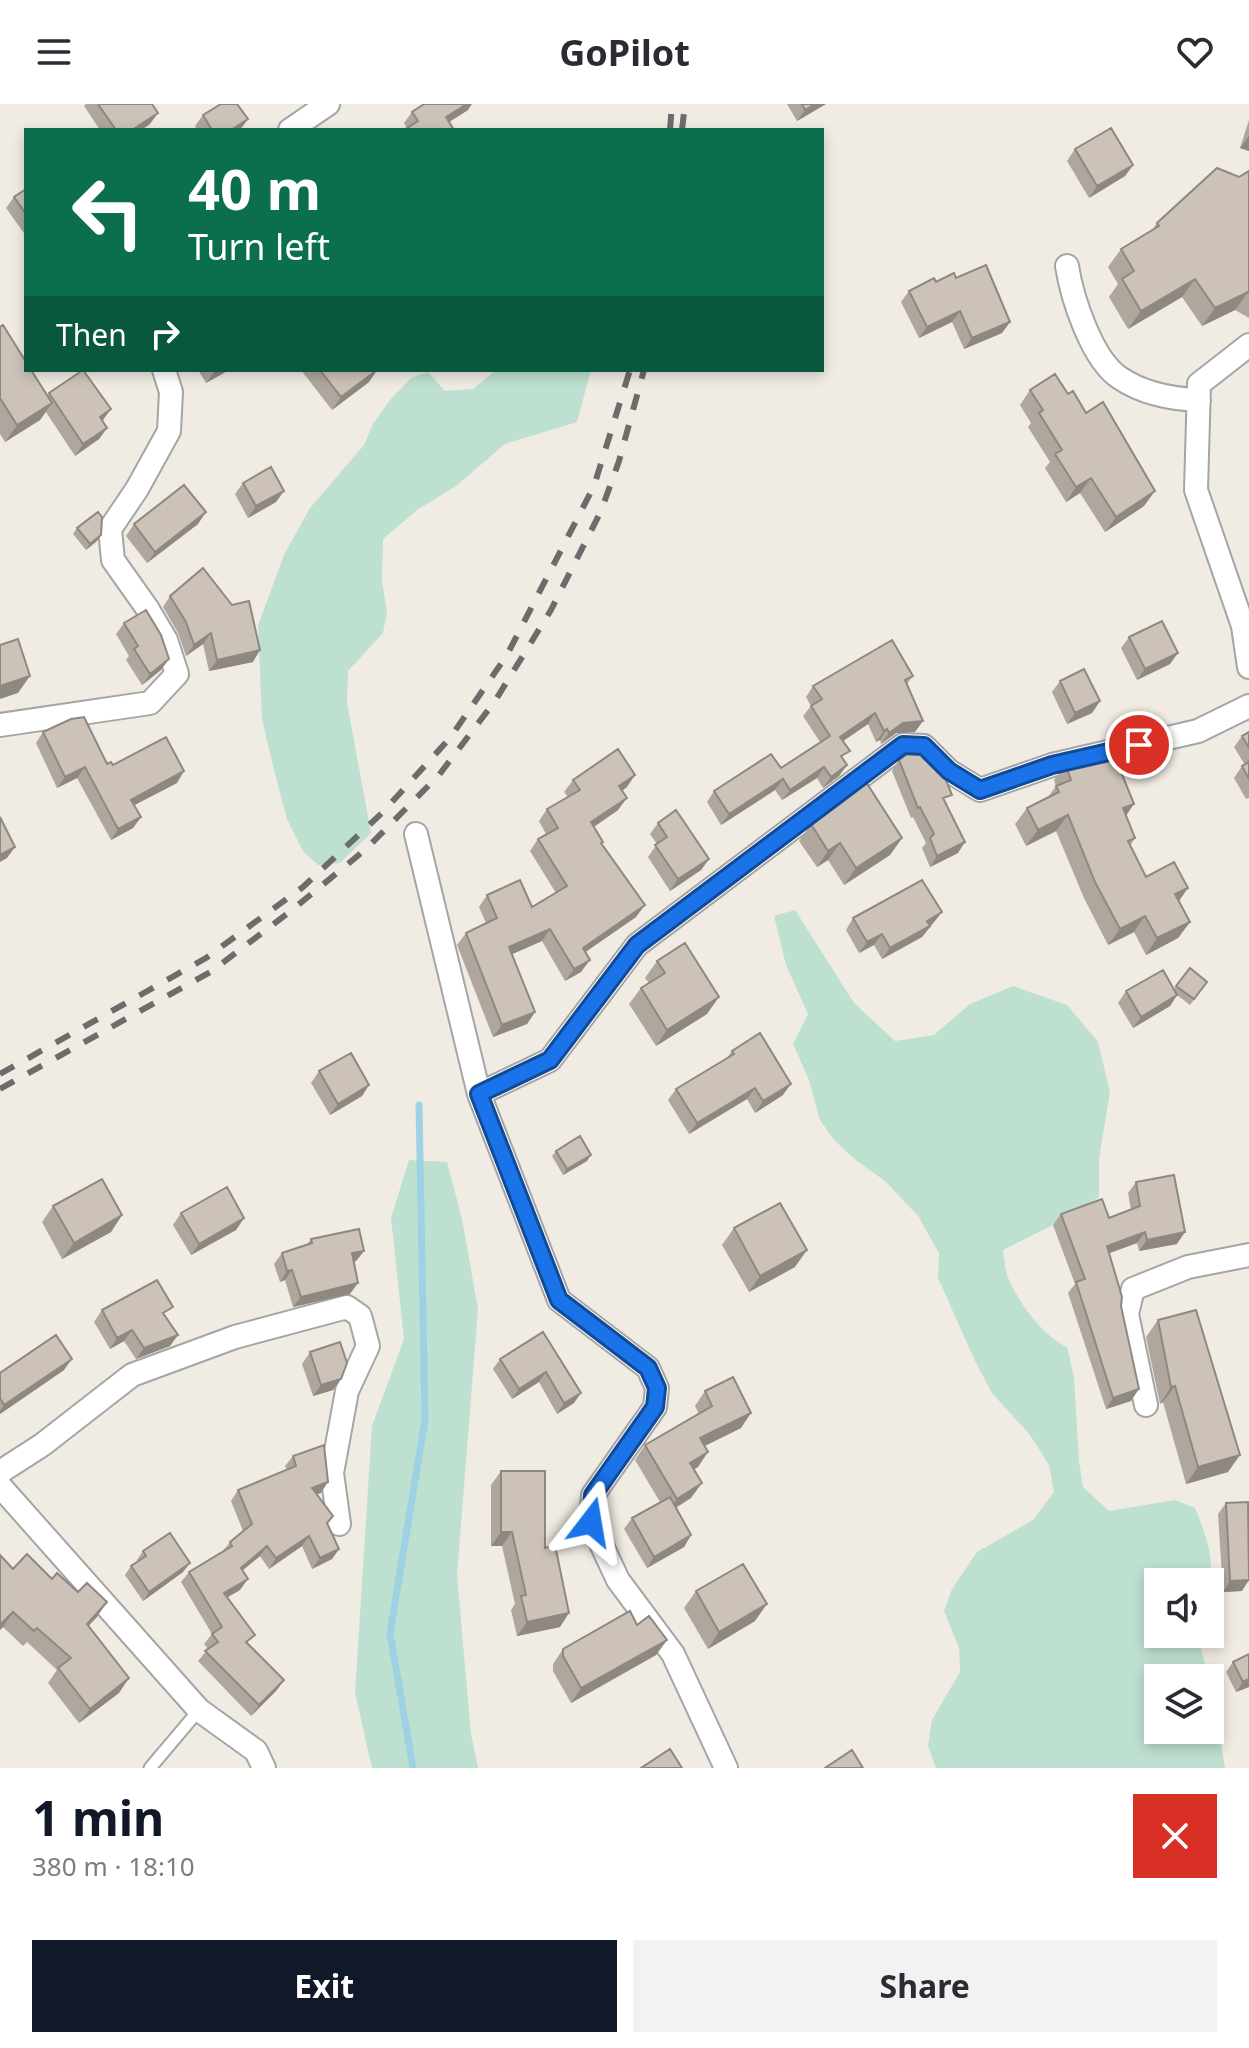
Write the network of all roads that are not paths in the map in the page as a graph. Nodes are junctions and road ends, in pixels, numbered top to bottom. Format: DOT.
graph roads {
  1 [pos="328,104"];
  2 [pos="293,128"];
  3 [pos="1067,266"];
  4 [pos="1249,345"];
  5 [pos="165,372"];
  6 [pos="1199,400"];
  7 [pos="1249,667"];
  8 [pos="1249,706"];
  9 [pos="0,725"];
  10 [pos="416,834"];
  11 [pos="479,1094"];
  12 [pos="1249,1255"];
  13 [pos="1146,1405"];
  14 [pos="0,1472"];
  15 [pos="0,1486"];
  16 [pos="339,1524"];
  17 [pos="199,1710"];
  18 [pos="150,1768"];
  19 [pos="264,1768"];
  20 [pos="726,1768"];
  1 -- 2 [label="street"];
  3 -- 6 [label="street"];
  4 -- 6 [label="street"];
  5 -- 9 [label="street"];
  6 -- 7 [label="street"];
  8 -- 11 [label="street"];
  10 -- 11 [label="street"];
  11 -- 20 [label="street"];
  12 -- 13 [label="street"];
  14 -- 16 [label="street"];
  15 -- 17 [label="street"];
  17 -- 18 [label="lane"];
  17 -- 19 [label="street"];
}
